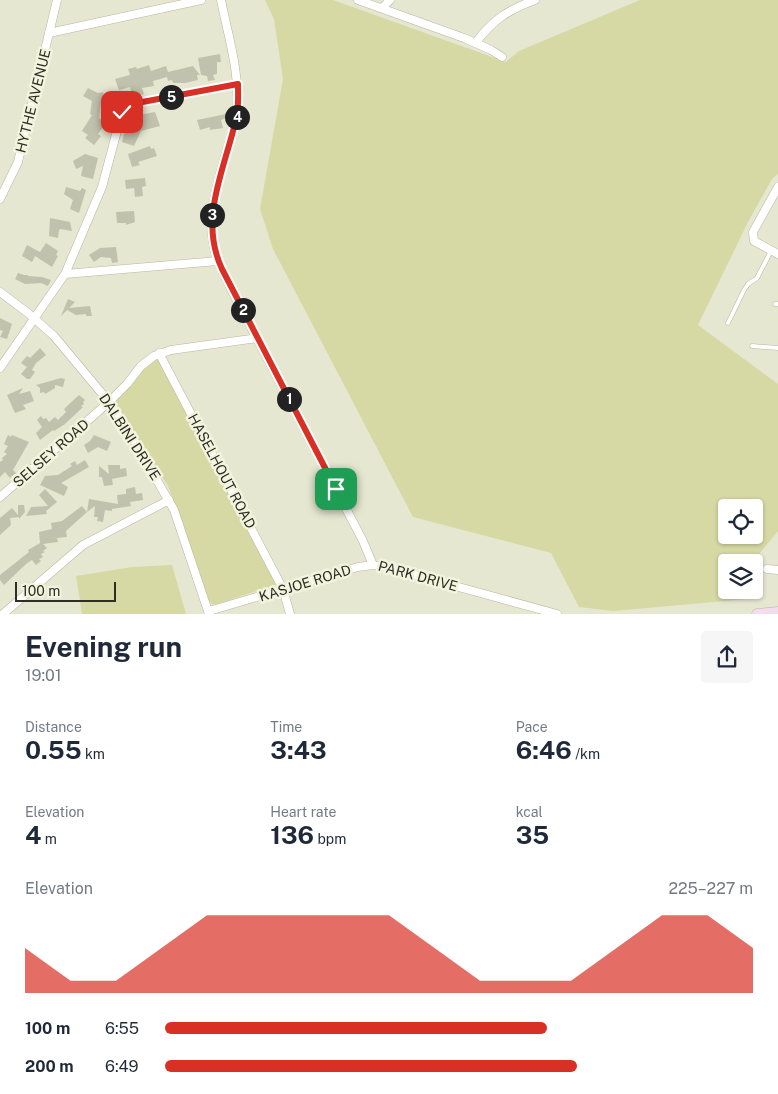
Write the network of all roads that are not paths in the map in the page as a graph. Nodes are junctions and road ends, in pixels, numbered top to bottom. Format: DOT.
graph roads {
  1 [pos="58,0"];
  2 [pos="201,0"];
  3 [pos="221,0"];
  4 [pos="358,0"];
  5 [pos="390,0"];
  6 [pos="535,0"];
  7 [pos="382,8"];
  8 [pos="49,33"];
  9 [pos="476,42"];
  10 [pos="502,57"];
  11 [pos="238,84"];
  12 [pos="778,187"];
  13 [pos="0,199"];
  14 [pos="775,253"];
  15 [pos="218,261"];
  16 [pos="66,274"];
  17 [pos="0,292"];
  18 [pos="36,319"];
  19 [pos="728,323"];
  20 [pos="258,338"];
  21 [pos="752,346"];
  22 [pos="778,348"];
  23 [pos="159,353"];
  24 [pos="0,368"];
  25 [pos="110,402"];
  26 [pos="0,497"];
  27 [pos="169,500"];
  28 [pos="373,565"];
  29 [pos="767,570"];
  30 [pos="778,570"];
  31 [pos="284,589"];
  32 [pos="209,612"];
  33 [pos="778,612"];
  34 [pos="3,614"];
  35 [pos="290,614"];
  36 [pos="557,614"];
  37 [pos="757,614"];
  1 -- 8 [label="street, HYTHE AVENUE"];
  2 -- 8 [label="street"];
  3 -- 11 [label="street, PARK DRIVE"];
  4 -- 7 [label="street"];
  5 -- 7 [label="street"];
  6 -- 9 [label="street"];
  7 -- 9 [label="street"];
  8 -- 13 [label="street, HYTHE AVENUE"];
  9 -- 10 [label="street"];
  11 -- 15 [label="street, PARK DRIVE"];
  11 -- 16 [label="street"];
  12 -- 14 [label="street"];
  14 -- 19 [label="lane"];
  15 -- 16 [label="street"];
  15 -- 20 [label="street, PARK DRIVE"];
  16 -- 18 [label="street"];
  17 -- 18 [label="street, DALBINI DRIVE"];
  18 -- 24 [label="street"];
  18 -- 25 [label="street, DALBINI DRIVE"];
  20 -- 23 [label="street"];
  20 -- 28 [label="street, PARK DRIVE"];
  21 -- 22 [label="lane"];
  23 -- 25 [label="street, SELSEY ROAD"];
  23 -- 31 [label="street, HASELHOUT ROAD"];
  25 -- 26 [label="street, SELSEY ROAD"];
  25 -- 27 [label="street, DALBINI DRIVE"];
  27 -- 32 [label="street, DALBINI DRIVE"];
  27 -- 34 [label="street"];
  28 -- 31 [label="street, KASJOE ROAD"];
  28 -- 36 [label="street, PARK DRIVE"];
  29 -- 30 [label="street"];
  31 -- 32 [label="street, KASJOE ROAD"];
  31 -- 35 [label="street, HASELHOUT ROAD"];
  33 -- 37 [label="street"];
}
